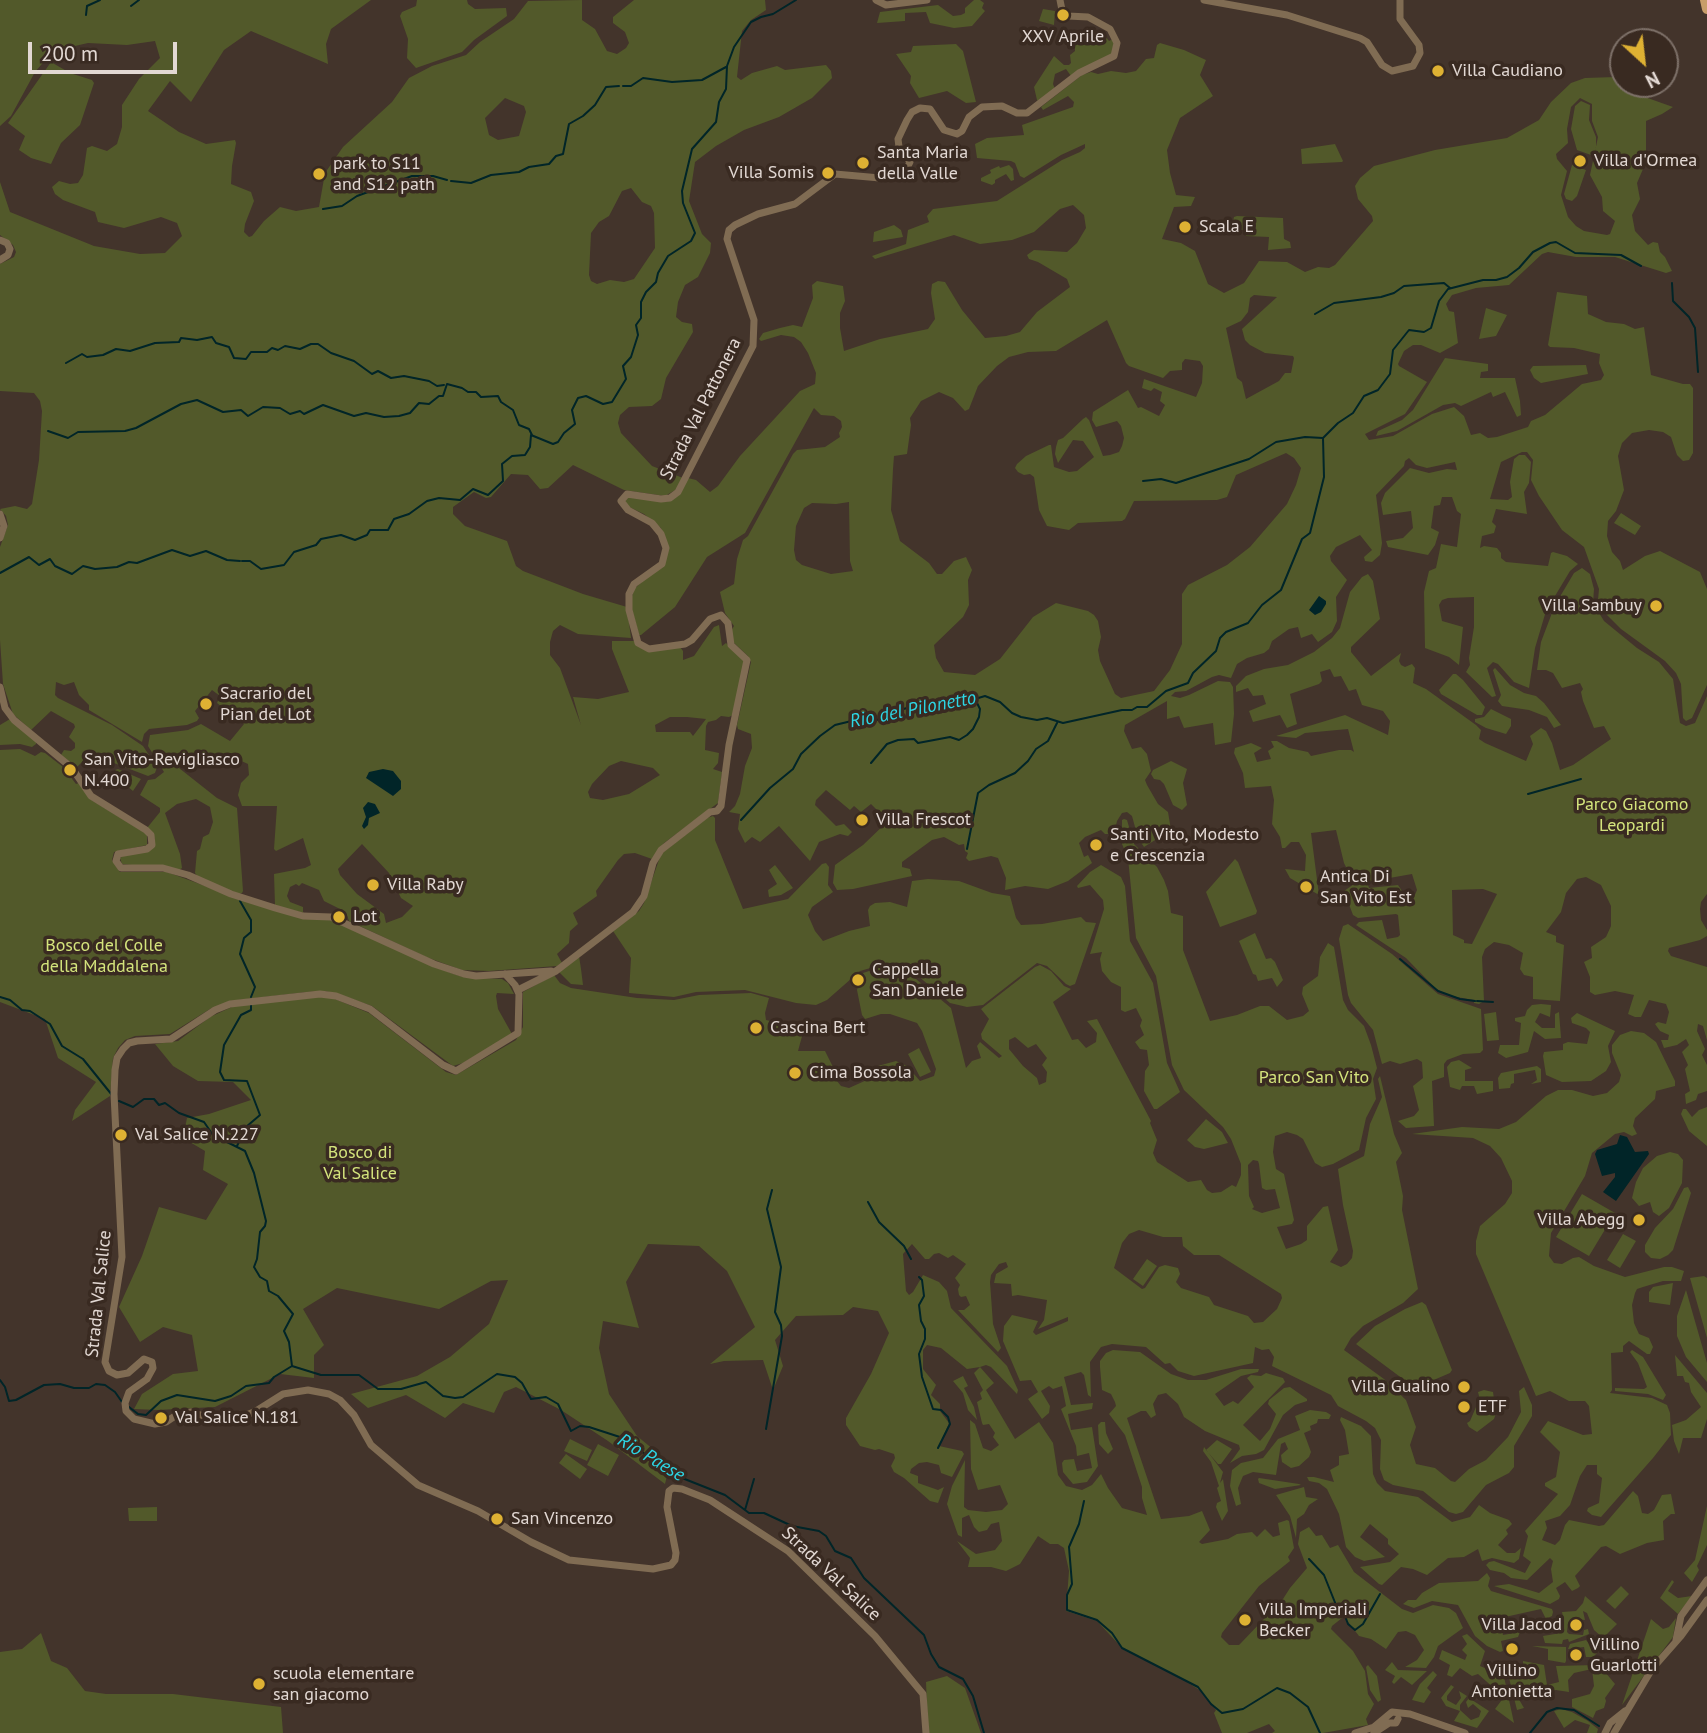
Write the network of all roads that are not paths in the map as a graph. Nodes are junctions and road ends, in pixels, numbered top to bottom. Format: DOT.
graph roads {
  1 [pos="876,0"];
  2 [pos="927,0"];
  3 [pos="1060,0"];
  4 [pos="1204,0"];
  5 [pos="1400,0"];
  6 [pos="1705,0"];
  7 [pos="1707,9"];
  8 [pos="0,240"];
  9 [pos="0,260"];
  10 [pos="0,514"];
  11 [pos="0,538"];
  12 [pos="0,687"];
  13 [pos="556,971"];
  14 [pos="505,974"];
  15 [pos="518,990"];
  16 [pos="1707,1580"];
  17 [pos="1707,1600"];
  18 [pos="1676,1640"];
  19 [pos="1628,1709"];
  20 [pos="1397,1716"];
  21 [pos="1387,1721"];
  22 [pos="926,1733"];
  23 [pos="1355,1733"];
  24 [pos="1374,1733"];
  25 [pos="1452,1733"];
  26 [pos="1465,1733"];
  27 [pos="1605,1733"];
  28 [pos="1614,1733"];
  1 -- 2 [label="street"];
  3 -- 13 [label="street, Strada Val Pattonera"];
  4 -- 5 [label="street"];
  6 -- 7 [label="main road"];
  8 -- 9 [label="street"];
  10 -- 11 [label="street"];
  12 -- 14 [label="street"];
  13 -- 14 [label="street"];
  13 -- 15 [label="street"];
  14 -- 15 [label="street"];
  15 -- 22 [label="street, Strada Val Salice"];
  16 -- 18 [label="street"];
  17 -- 18 [label="street"];
  18 -- 19 [label="street"];
  19 -- 27 [label="street"];
  19 -- 28 [label="street"];
  20 -- 21 [label="street"];
  20 -- 25 [label="street"];
  20 -- 26 [label="street"];
  21 -- 23 [label="street"];
  21 -- 24 [label="street"];
}
